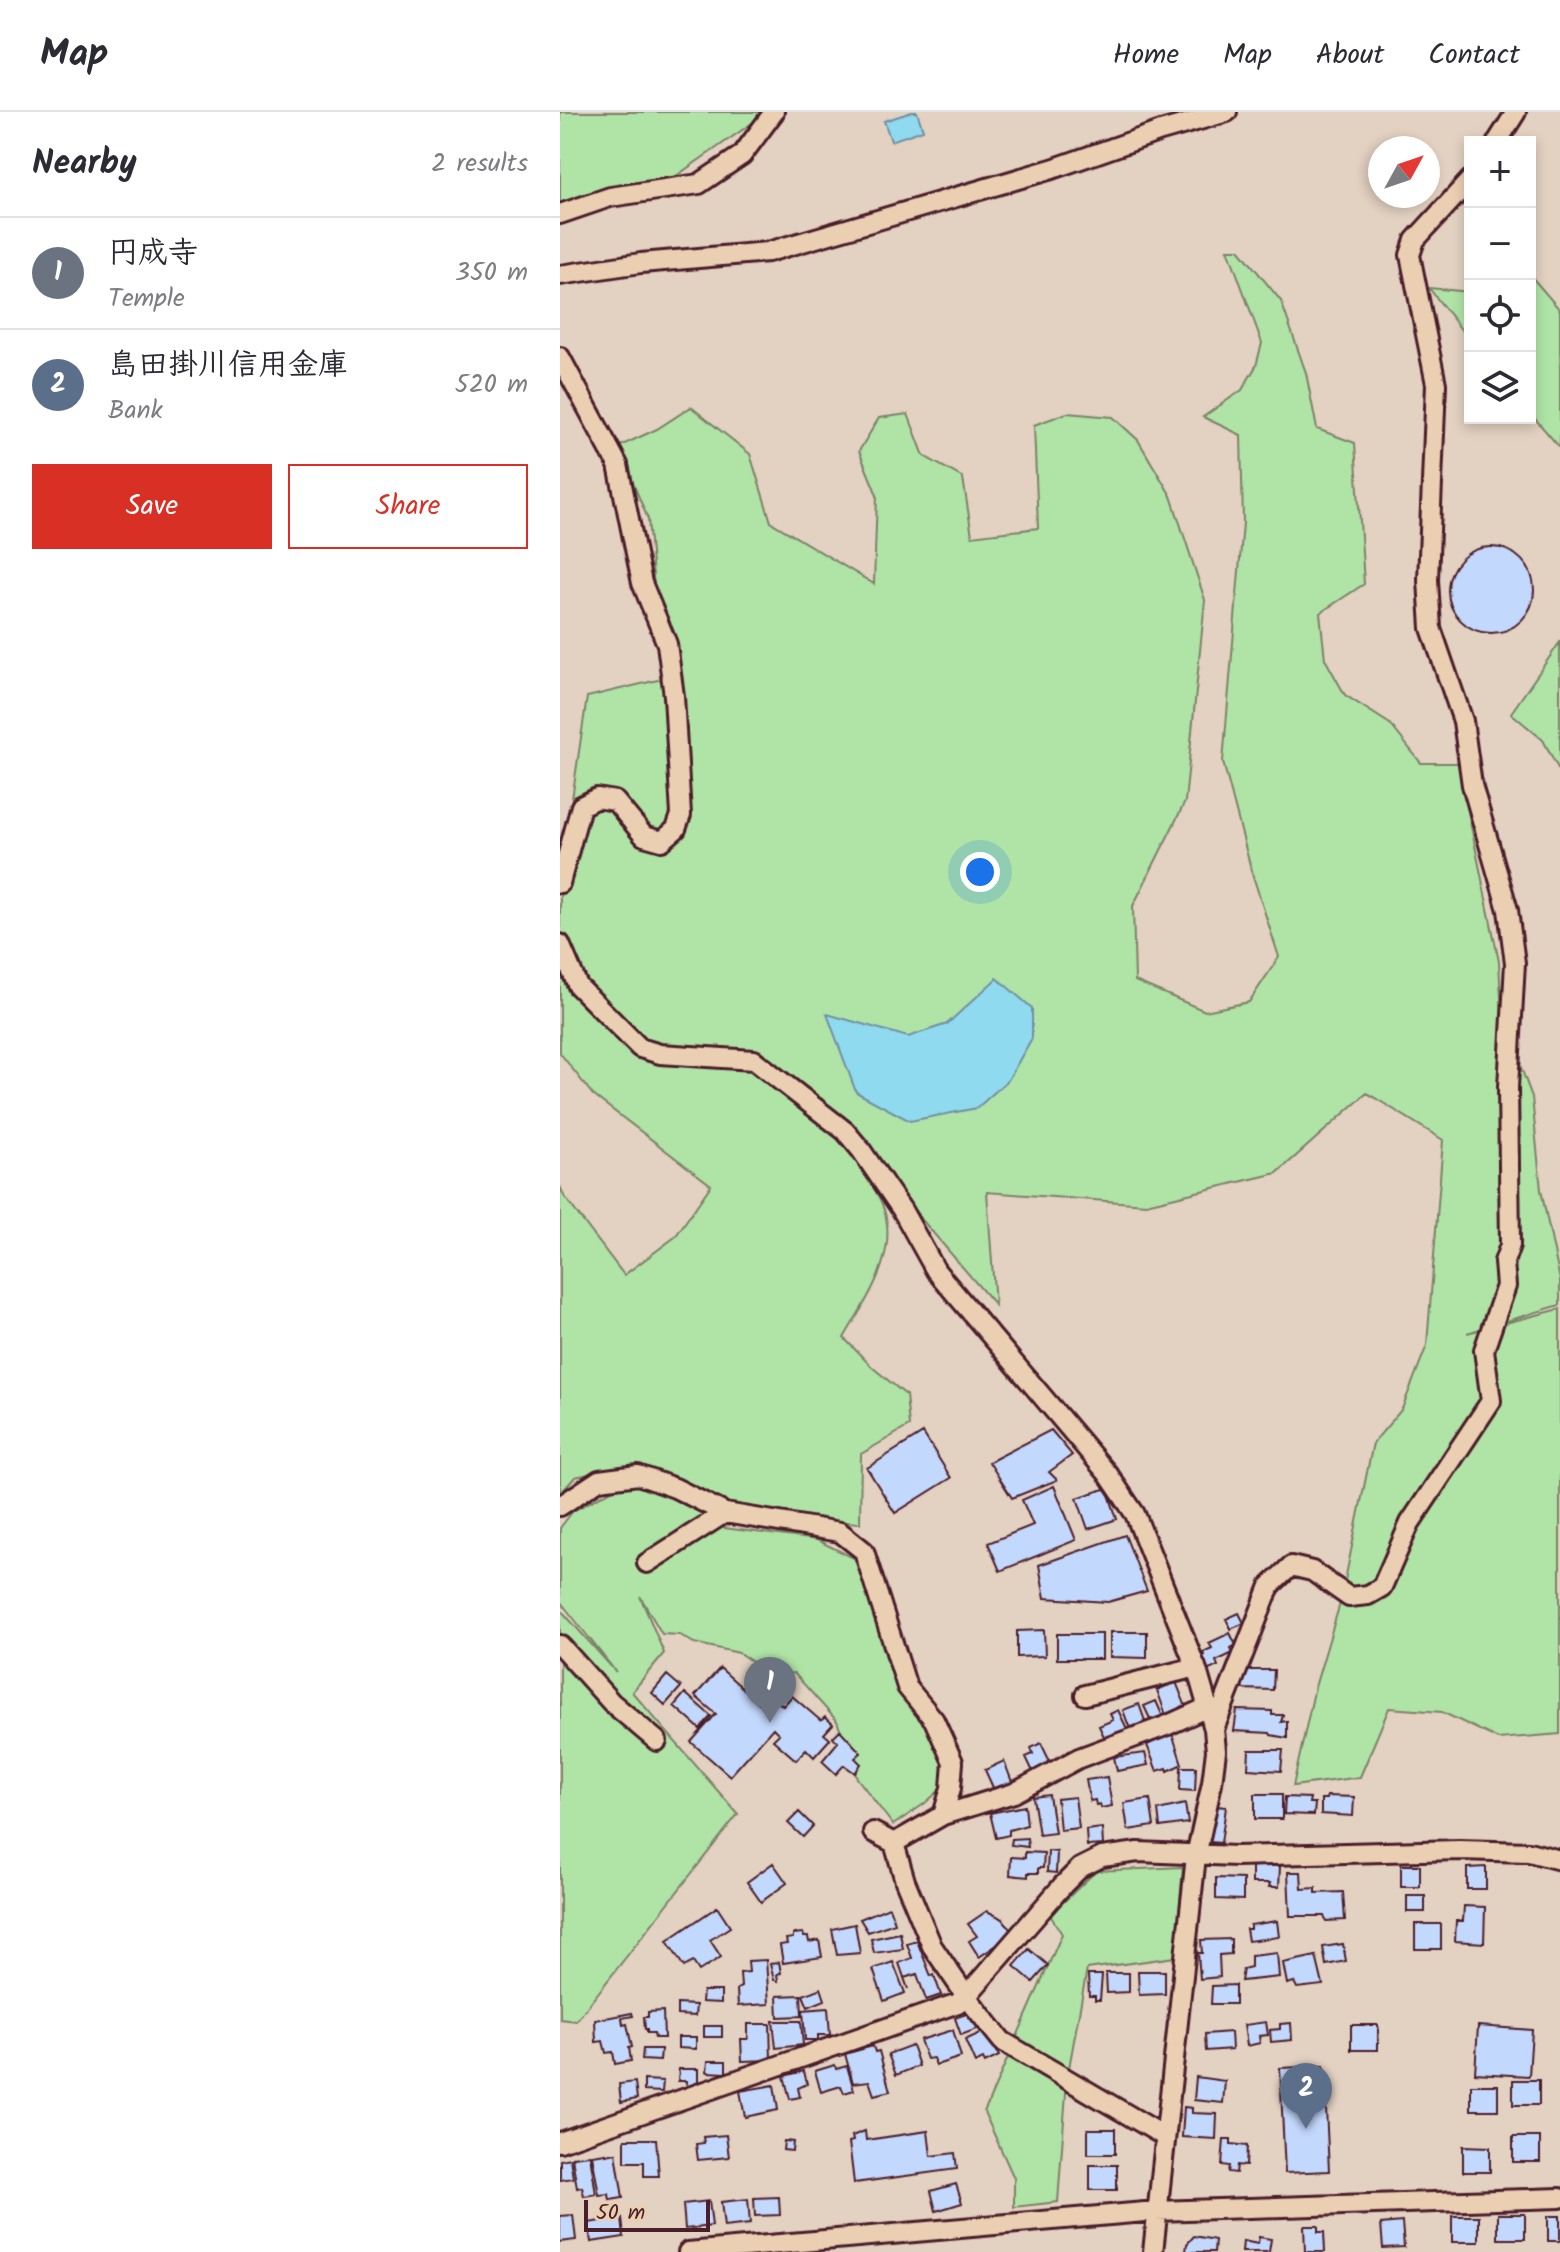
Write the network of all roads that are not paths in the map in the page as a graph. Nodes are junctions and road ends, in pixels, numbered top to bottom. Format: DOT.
graph roads {
  1 [pos="774,112"];
  2 [pos="1227,112"];
  3 [pos="1516,112"];
  4 [pos="1501,136"];
  5 [pos="1464,187"];
  6 [pos="560,214"];
  7 [pos="560,275"];
  8 [pos="560,357"];
  9 [pos="560,883"];
  10 [pos="560,944"];
  11 [pos="560,1506"];
  12 [pos="725,1513"];
  13 [pos="647,1563"];
  14 [pos="560,1645"];
  15 [pos="1196,1667"];
  16 [pos="1085,1695"];
  17 [pos="1208,1707"];
  18 [pos="1214,1729"];
  19 [pos="657,1741"];
  20 [pos="943,1815"];
  21 [pos="873,1832"];
  22 [pos="894,1843"];
  23 [pos="1196,1856"];
  24 [pos="1560,1860"];
  25 [pos="966,1996"];
  26 [pos="1164,2136"];
  27 [pos="560,2142"];
  28 [pos="1560,2198"];
  29 [pos="1156,2211"];
  30 [pos="688,2252"];
  31 [pos="1153,2252"];
  1 -- 6 [label="street"];
  2 -- 7 [label="street"];
  3 -- 4 [label="street"];
  5 -- 18 [label="street"];
  8 -- 9 [label="street"];
  10 -- 15 [label="street"];
  11 -- 12 [label="street"];
  12 -- 13 [label="street"];
  12 -- 20 [label="street"];
  14 -- 19 [label="street"];
  15 -- 16 [label="street"];
  15 -- 17 [label="street"];
  17 -- 18 [label="street"];
  17 -- 20 [label="street"];
  18 -- 23 [label="street"];
  20 -- 22 [label="street"];
  21 -- 22 [label="street"];
  22 -- 25 [label="street"];
  23 -- 24 [label="street"];
  23 -- 25 [label="street"];
  23 -- 26 [label="street"];
  25 -- 26 [label="street"];
  25 -- 27 [label="street"];
  26 -- 29 [label="street"];
  28 -- 29 [label="street"];
  29 -- 30 [label="street"];
  29 -- 31 [label="street"];
}
